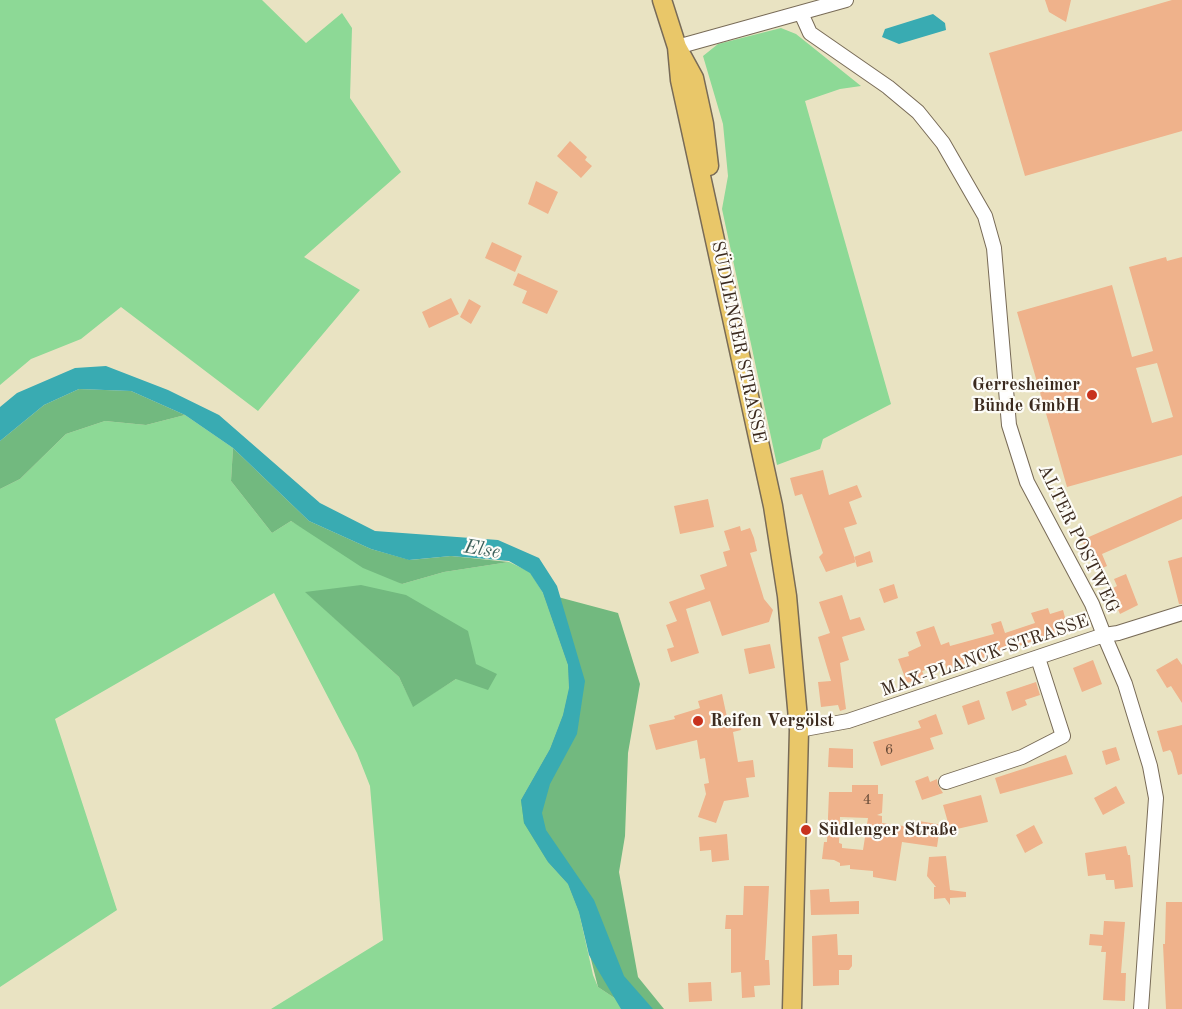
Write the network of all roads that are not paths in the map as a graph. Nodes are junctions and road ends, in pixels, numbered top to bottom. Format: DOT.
graph roads {
  1 [pos="662,0"];
  2 [pos="846,0"];
  3 [pos="801,13"];
  4 [pos="677,47"];
  5 [pos="1182,613"];
  6 [pos="1104,634"];
  7 [pos="1038,658"];
  8 [pos="799,730"];
  9 [pos="946,782"];
  10 [pos="792,1009"];
  11 [pos="1142,1009"];
  1 -- 4 [label="main road, SÜDLENGER STRASSE"];
  2 -- 3 [label="street"];
  3 -- 4 [label="street"];
  3 -- 6 [label="street, ALTER POSTWEG"];
  4 -- 8 [label="main road, SÜDLENGER STRASSE"];
  5 -- 6 [label="street, MAX-PLANCK-STRASSE"];
  6 -- 7 [label="street, MAX-PLANCK-STRASSE"];
  6 -- 11 [label="street, ALTER POSTWEG"];
  7 -- 8 [label="street, MAX-PLANCK-STRASSE"];
  7 -- 9 [label="street"];
  8 -- 10 [label="main road, SÜDLENGER STRASSE"];
}
